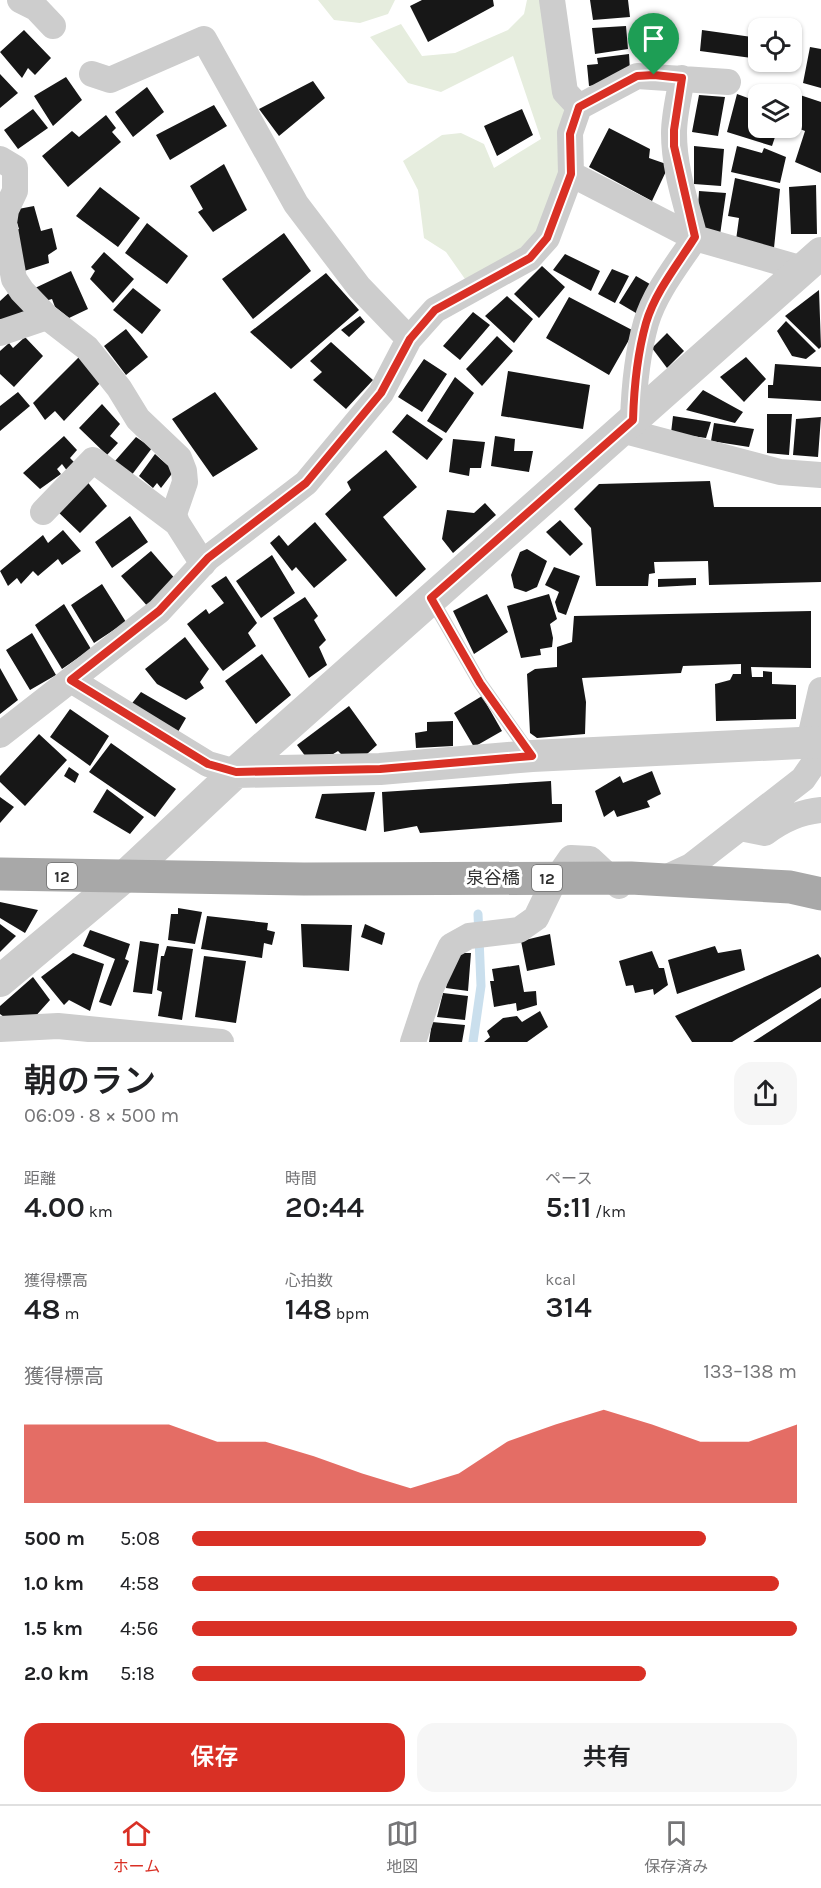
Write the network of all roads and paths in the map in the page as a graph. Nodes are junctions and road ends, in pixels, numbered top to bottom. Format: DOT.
graph roads {
  1 [pos="20,0"];
  2 [pos="552,0"];
  3 [pos="53,26"];
  4 [pos="92,74"];
  5 [pos="682,78"];
  6 [pos="728,82"];
  7 [pos="579,107"];
  8 [pos="0,159"];
  9 [pos="571,174"];
  10 [pos="695,237"];
  11 [pos="812,261"];
  12 [pos="47,317"];
  13 [pos="0,333"];
  14 [pos="410,339"];
  15 [pos="627,425"];
  16 [pos="821,475"];
  17 [pos="43,512"];
  18 [pos="177,523"];
  19 [pos="203,564"];
  20 [pos="431,598"];
  21 [pos="71,680"];
  22 [pos="821,690"];
  23 [pos="0,735"];
  24 [pos="817,746"];
  25 [pos="532,756"];
  26 [pos="236,772"];
  27 [pos="821,810"];
  28 [pos="740,828"];
  29 [pos="0,874"];
  30 [pos="124,878"];
  31 [pos="805,890"];
  32 [pos="0,981"];
  33 [pos="0,1029"];
  34 [pos="221,1042"];
  35 [pos="413,1042"];
  1 -- 3 [label="street"];
  2 -- 7 [label="street"];
  4 -- 14 [label="street"];
  5 -- 6 [label="street"];
  5 -- 7 [label="street"];
  5 -- 10 [label="street"];
  7 -- 9 [label="street"];
  8 -- 12 [label="street"];
  9 -- 10 [label="street"];
  9 -- 14 [label="street"];
  10 -- 11 [label="street"];
  10 -- 15 [label="street"];
  11 -- 15 [label="street"];
  12 -- 13 [label="street"];
  12 -- 18 [label="street"];
  14 -- 19 [label="street"];
  15 -- 16 [label="street"];
  15 -- 20 [label="street"];
  17 -- 18 [label="street"];
  18 -- 19 [label="street"];
  19 -- 21 [label="street"];
  20 -- 25 [label="lane"];
  20 -- 26 [label="street"];
  21 -- 23 [label="street"];
  21 -- 26 [label="street"];
  22 -- 24 [label="street"];
  24 -- 25 [label="street"];
  24 -- 28 [label="street"];
  25 -- 26 [label="street"];
  26 -- 30 [label="street"];
  27 -- 28 [label="street"];
  28 -- 35 [label="street"];
  29 -- 30 [label="main road, 12"];
  30 -- 31 [label="main road, 泉谷橋 / 12"];
  30 -- 32 [label="street"];
  33 -- 34 [label="street"];
}
